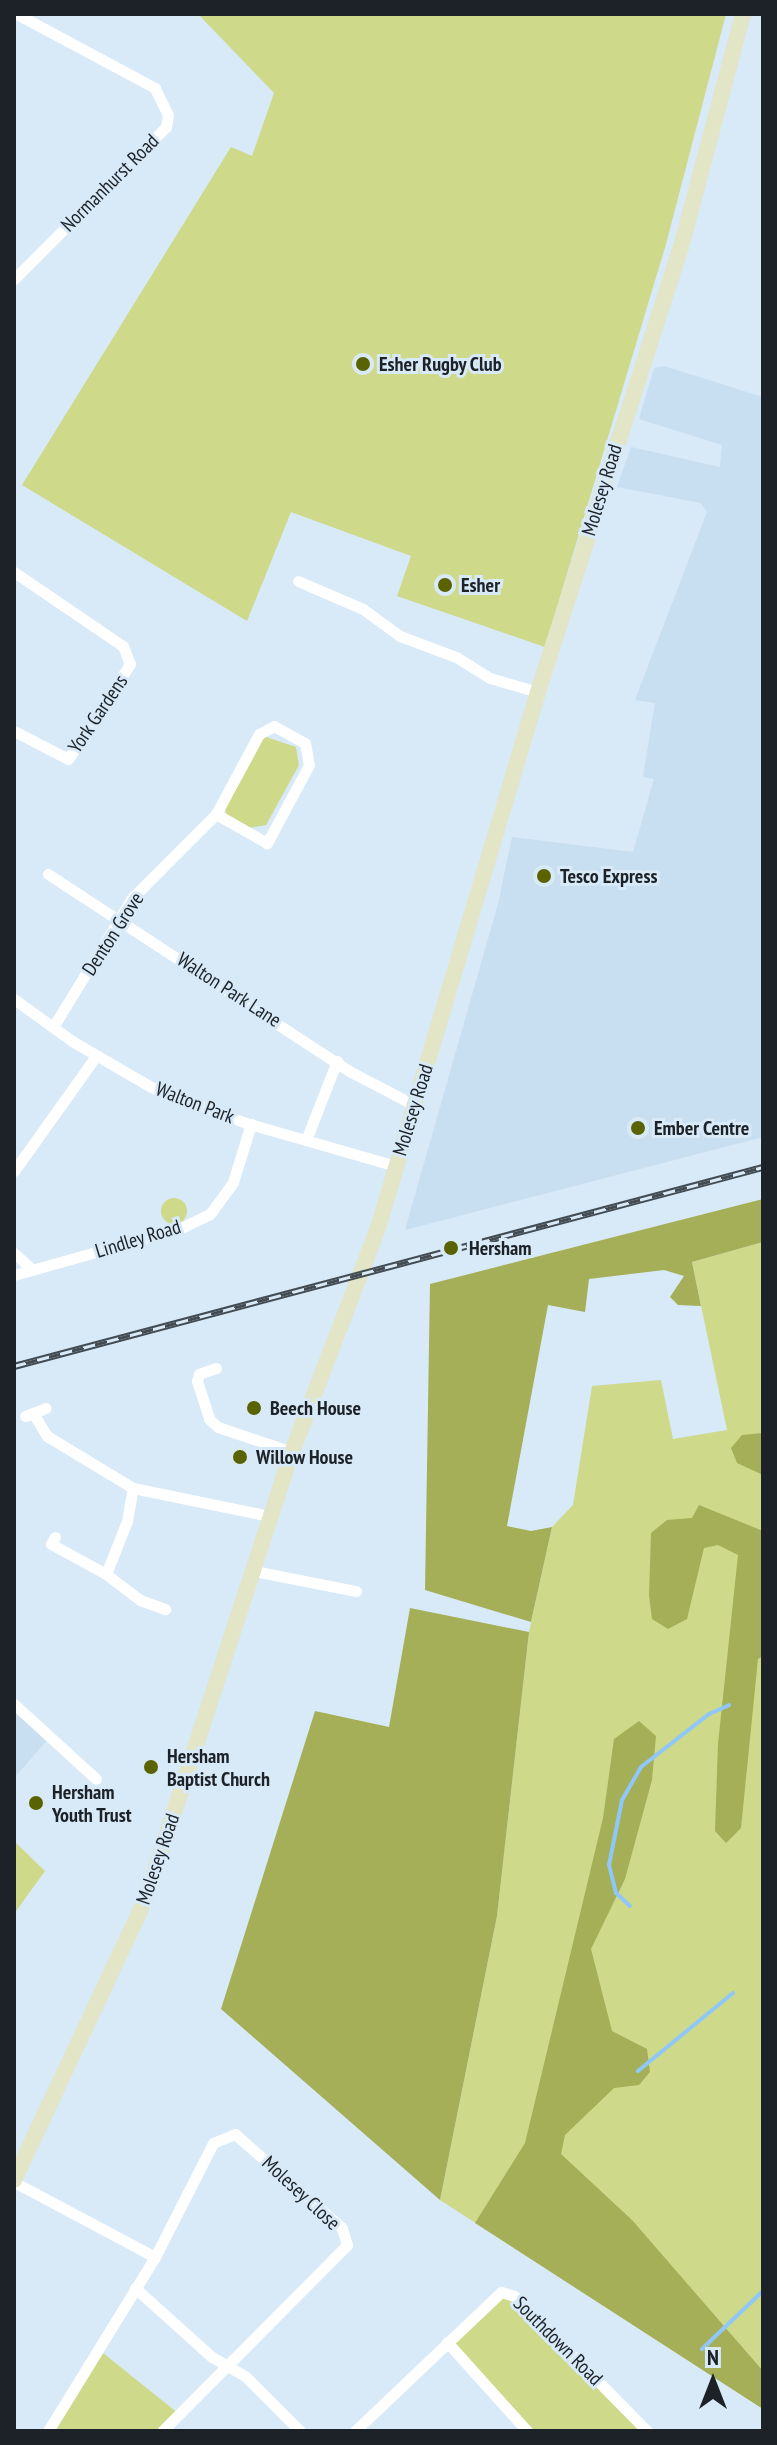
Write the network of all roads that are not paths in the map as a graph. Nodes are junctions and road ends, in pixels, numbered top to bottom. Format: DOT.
graph roads {
  1 [pos="17,14"];
  2 [pos="743,14"];
  3 [pos="14,279"];
  4 [pos="14,572"];
  5 [pos="298,581"];
  6 [pos="538,692"];
  7 [pos="14,731"];
  8 [pos="216,814"];
  9 [pos="48,874"];
  10 [pos="120,918"];
  11 [pos="14,999"];
  12 [pos="53,1027"];
  13 [pos="96,1056"];
  14 [pos="337,1061"];
  15 [pos="414,1105"];
  16 [pos="251,1124"];
  17 [pos="306,1140"];
  18 [pos="18,1157"];
  19 [pos="396,1166"];
  20 [pos="14,1171"];
  21 [pos="14,1253"];
  22 [pos="33,1270"];
  23 [pos="14,1275"];
  24 [pos="216,1368"];
  25 [pos="46,1408"];
  26 [pos="292,1452"];
  27 [pos="133,1488"];
  28 [pos="270,1516"];
  29 [pos="55,1537"];
  30 [pos="254,1571"];
  31 [pos="106,1574"];
  32 [pos="356,1591"];
  33 [pos="165,1609"];
  34 [pos="14,1704"];
  35 [pos="96,1779"];
  36 [pos="14,2181"];
  37 [pos="155,2257"];
  38 [pos="135,2288"];
  39 [pos="447,2342"];
  40 [pos="228,2365"];
  41 [pos="48,2431"];
  42 [pos="162,2431"];
  43 [pos="300,2431"];
  44 [pos="355,2431"];
  45 [pos="527,2431"];
  46 [pos="647,2431"];
  1 -- 3 [label="street, Normanhurst Road"];
  2 -- 6 [label="street, Molesey Road"];
  4 -- 7 [label="street, York Gardens"];
  5 -- 6 [label="street"];
  6 -- 15 [label="street, Molesey Road"];
  8 -- 8 [label="street, Denton Grove"];
  8 -- 10 [label="street, Denton Grove"];
  9 -- 10 [label="street, Walton Park Lane"];
  10 -- 12 [label="street, Denton Grove"];
  10 -- 14 [label="street, Walton Park Lane"];
  11 -- 12 [label="street, Walton Park"];
  12 -- 13 [label="street, Walton Park"];
  13 -- 16 [label="street, Walton Park"];
  13 -- 18 [label="street"];
  14 -- 15 [label="street, Walton Park Lane"];
  14 -- 17 [label="street"];
  15 -- 19 [label="street, Molesey Road"];
  16 -- 17 [label="street, Walton Park"];
  16 -- 22 [label="street, Lindley Road"];
  17 -- 19 [label="street, Walton Park"];
  18 -- 20 [label="street"];
  19 -- 26 [label="street, Molesey Road"];
  21 -- 22 [label="street"];
  22 -- 23 [label="street, Lindley Road"];
  24 -- 26 [label="street"];
  25 -- 27 [label="street"];
  26 -- 28 [label="street, Molesey Road"];
  27 -- 28 [label="street"];
  27 -- 31 [label="street"];
  28 -- 30 [label="street, Molesey Road"];
  29 -- 31 [label="street"];
  30 -- 32 [label="street"];
  30 -- 36 [label="street, Molesey Road"];
  31 -- 33 [label="street"];
  34 -- 35 [label="street"];
  36 -- 37 [label="street"];
  37 -- 38 [label="street, Molesey Close"];
  37 -- 40 [label="street, Molesey Close"];
  38 -- 40 [label="street"];
  38 -- 41 [label="street, Molesey Close"];
  39 -- 44 [label="street"];
  39 -- 45 [label="street"];
  39 -- 46 [label="street, Southdown Road"];
  40 -- 42 [label="street, Molesey Close"];
  40 -- 43 [label="street"];
}
